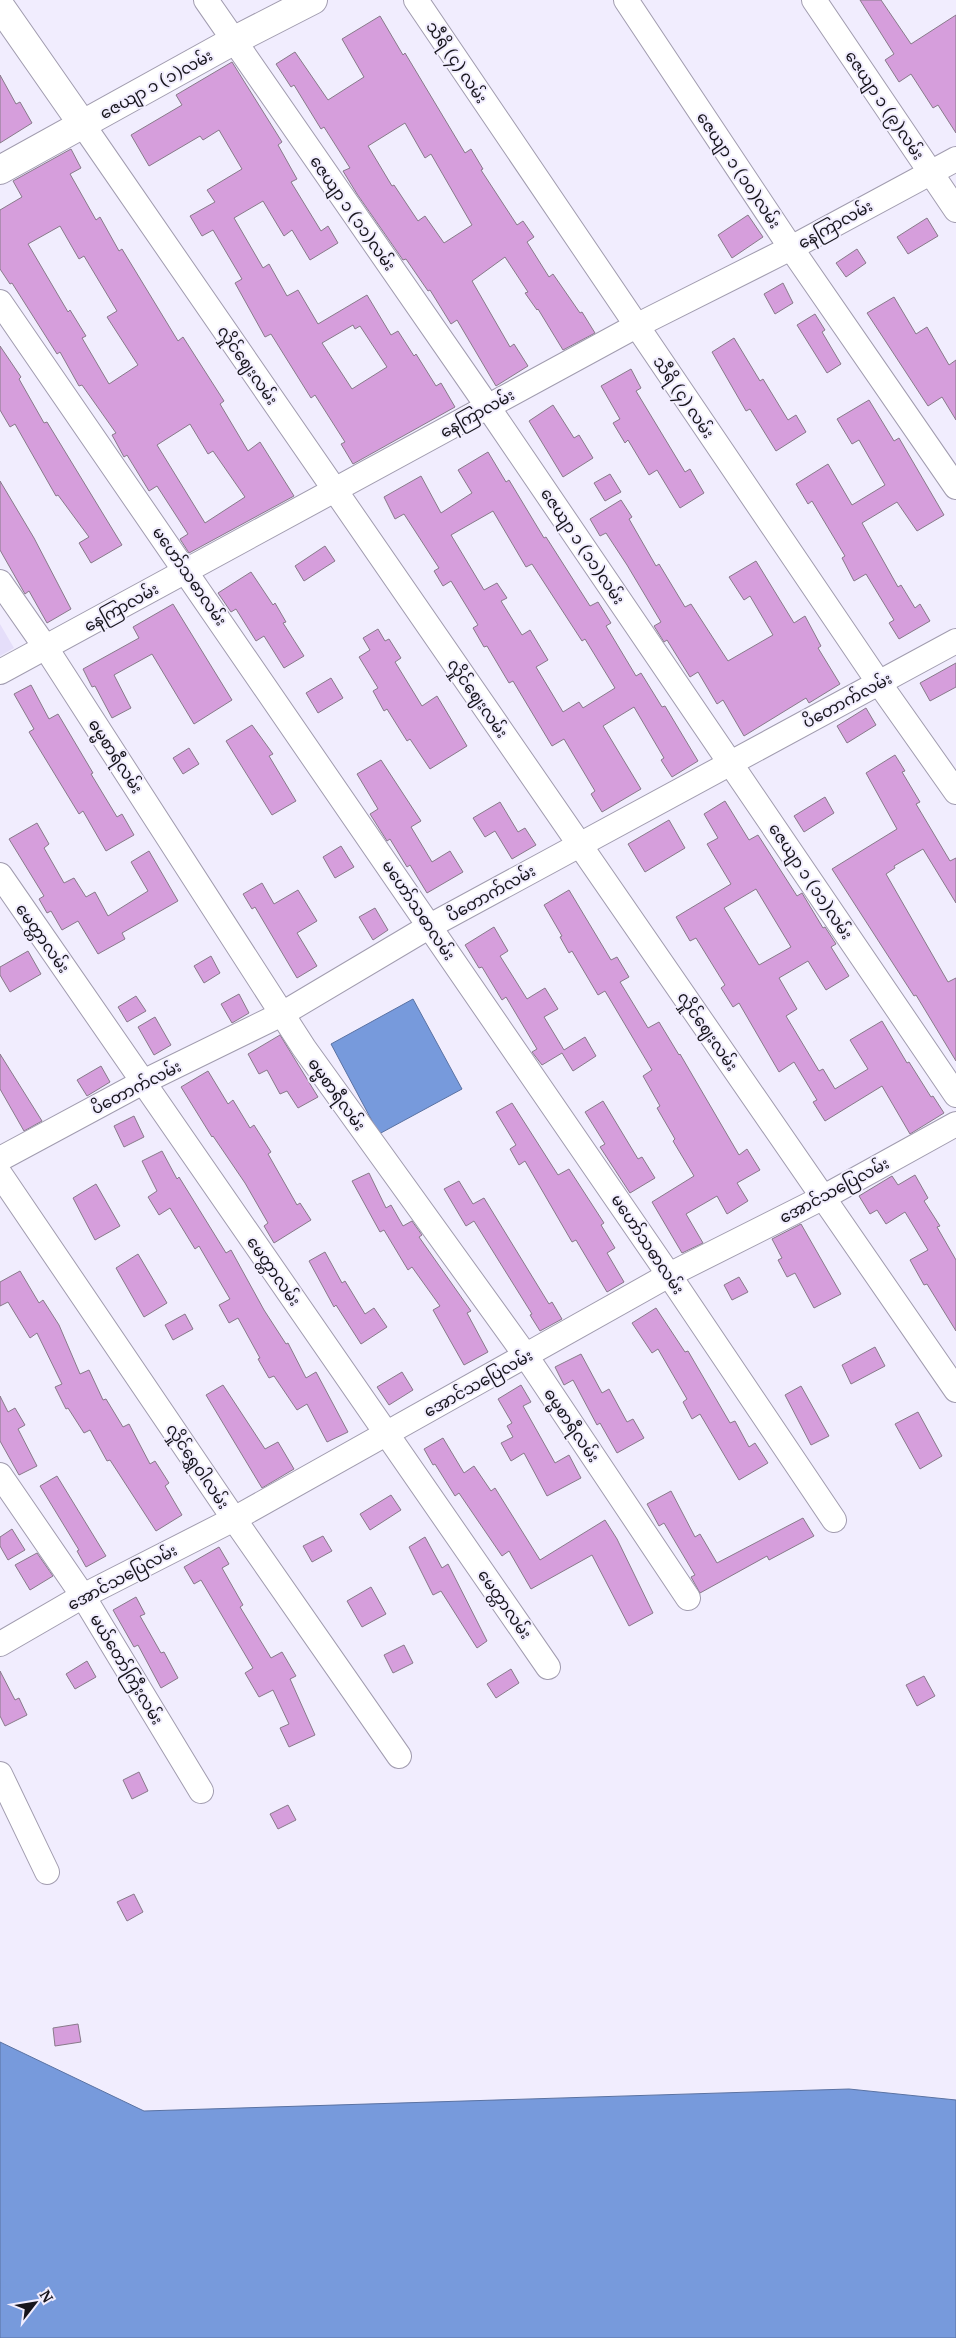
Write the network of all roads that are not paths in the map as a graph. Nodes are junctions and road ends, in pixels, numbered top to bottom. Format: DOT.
graph roads {
  1 [pos="206,0"];
  2 [pos="314,0"];
  3 [pos="416,0"];
  4 [pos="626,0"];
  5 [pos="814,0"];
  6 [pos="0,6"];
  7 [pos="233,41"];
  8 [pos="83,125"];
  9 [pos="956,159"];
  10 [pos="0,170"];
  11 [pos="930,172"];
  12 [pos="956,210"];
  13 [pos="791,248"];
  14 [pos="0,302"];
  15 [pos="636,326"];
  16 [pos="488,407"];
  17 [pos="956,486"];
  18 [pos="334,490"];
  19 [pos="187,571"];
  20 [pos="0,582"];
  21 [pos="956,641"];
  22 [pos="46,648"];
  23 [pos="0,672"];
  24 [pos="879,683"];
  25 [pos="731,763"];
  26 [pos="956,792"];
  27 [pos="579,845"];
  28 [pos="0,876"];
  29 [pos="430,926"];
  30 [pos="282,1014"];
  31 [pos="143,1082"];
  32 [pos="956,1095"];
  33 [pos="956,1124"];
  34 [pos="0,1159"];
  35 [pos="0,1174"];
  36 [pos="824,1197"];
  37 [pos="669,1275"];
  38 [pos="526,1356"];
  39 [pos="956,1390"];
  40 [pos="387,1433"];
  41 [pos="0,1475"];
  42 [pos="234,1519"];
  43 [pos="834,1520"];
  44 [pos="83,1596"];
  45 [pos="688,1598"];
  46 [pos="0,1644"];
  47 [pos="548,1667"];
  48 [pos="399,1756"];
  49 [pos="0,1774"];
  50 [pos="201,1791"];
  51 [pos="47,1872"];
  1 -- 7 [label="street, ဇေယျာ ၁ (၁၁)လမ်း"];
  2 -- 7 [label="street, ဇေယျာ ၁ (၁)လမ်း"];
  3 -- 15 [label="street, သီရိ (၄) လမ်း"];
  4 -- 13 [label="street, ဇေယျာ ၁ (၁၀)လမ်း"];
  5 -- 11 [label="street, ဇေယျာ ၁ (၉)လမ်း"];
  6 -- 8 [label="street, လှိုင်ဈေးလမ်း"];
  7 -- 8 [label="street, ဇေယျာ ၁ (၁)လမ်း"];
  7 -- 16 [label="street, ဇေယျာ ၁ (၁၁)လမ်း"];
  8 -- 10 [label="street, ဇေယျာ ၁ (၁)လမ်း"];
  8 -- 18 [label="street, လှိုင်ဈေးလမ်း"];
  9 -- 11 [label="street, နေကြာလမ်း"];
  11 -- 12 [label="street, ဇေယျာ ၁ (၉)လမ်း"];
  11 -- 13 [label="street, နေကြာလမ်း"];
  13 -- 15 [label="street, နေကြာလမ်း"];
  13 -- 17 [label="street, ဇေယျာ ၁ (၁၀)လမ်း"];
  14 -- 19 [label="street, မဟော်သဓာလမ်း"];
  15 -- 16 [label="street, နေကြာလမ်း"];
  15 -- 24 [label="street, သီရိ (၄) လမ်း"];
  16 -- 18 [label="street, နေကြာလမ်း"];
  16 -- 25 [label="street, ဇေယျာ ၁ (၁၁)လမ်း"];
  18 -- 19 [label="street, နေကြာလမ်း"];
  18 -- 27 [label="street, လှိုင်ဈေးလမ်း"];
  19 -- 22 [label="street, နေကြာလမ်း"];
  19 -- 29 [label="street, မဟော်သဓာလမ်း"];
  20 -- 22 [label="street, ဓမ္မစာရီလမ်း"];
  21 -- 24 [label="street, ပိတောက်လမ်း"];
  22 -- 23 [label="street, နေကြာလမ်း"];
  22 -- 30 [label="street, ဓမ္မစာရီလမ်း"];
  24 -- 25 [label="street, ပိတောက်လမ်း"];
  24 -- 26 [label="street, သီရိ (၄) လမ်း"];
  25 -- 27 [label="street, ပိတောက်လမ်း"];
  25 -- 32 [label="street, ဇေယျာ ၁ (၁၁)လမ်း"];
  27 -- 29 [label="street, ပိတောက်လမ်း"];
  27 -- 36 [label="street, လှိုင်ဈေးလမ်း"];
  28 -- 31 [label="street, မေတ္တာလမ်း"];
  29 -- 30 [label="street, ပိတောက်လမ်း"];
  29 -- 37 [label="street, မဟော်သဓာလမ်း"];
  30 -- 31 [label="street, ပိတောက်လမ်း"];
  30 -- 38 [label="street, ဓမ္မစာရီလမ်း"];
  31 -- 34 [label="street, ပိတောက်လမ်း"];
  31 -- 40 [label="street, မေတ္တာလမ်း"];
  33 -- 36 [label="street, အောင်သပြေလမ်း"];
  35 -- 42 [label="street, လှိုင်ရွှေဝါလမ်း"];
  36 -- 37 [label="street, အောင်သပြေလမ်း"];
  36 -- 39 [label="street, လှိုင်ဈေးလမ်း"];
  37 -- 38 [label="street, အောင်သပြေလမ်း"];
  37 -- 43 [label="street, မဟော်သဓာလမ်း"];
  38 -- 40 [label="street, အောင်သပြေလမ်း"];
  38 -- 45 [label="street, ဓမ္မစာရီလမ်း"];
  40 -- 42 [label="street, အောင်သပြေလမ်း"];
  40 -- 47 [label="street, မေတ္တာလမ်း"];
  41 -- 44 [label="street, မယ်တော်ကြီးလမ်း"];
  42 -- 44 [label="street, အောင်သပြေလမ်း"];
  42 -- 48 [label="street, လှိုင်ရွှေဝါလမ်း"];
  44 -- 46 [label="street, အောင်သပြေလမ်း"];
  44 -- 50 [label="street, မယ်တော်ကြီးလမ်း"];
  49 -- 51 [label="street"];
}
